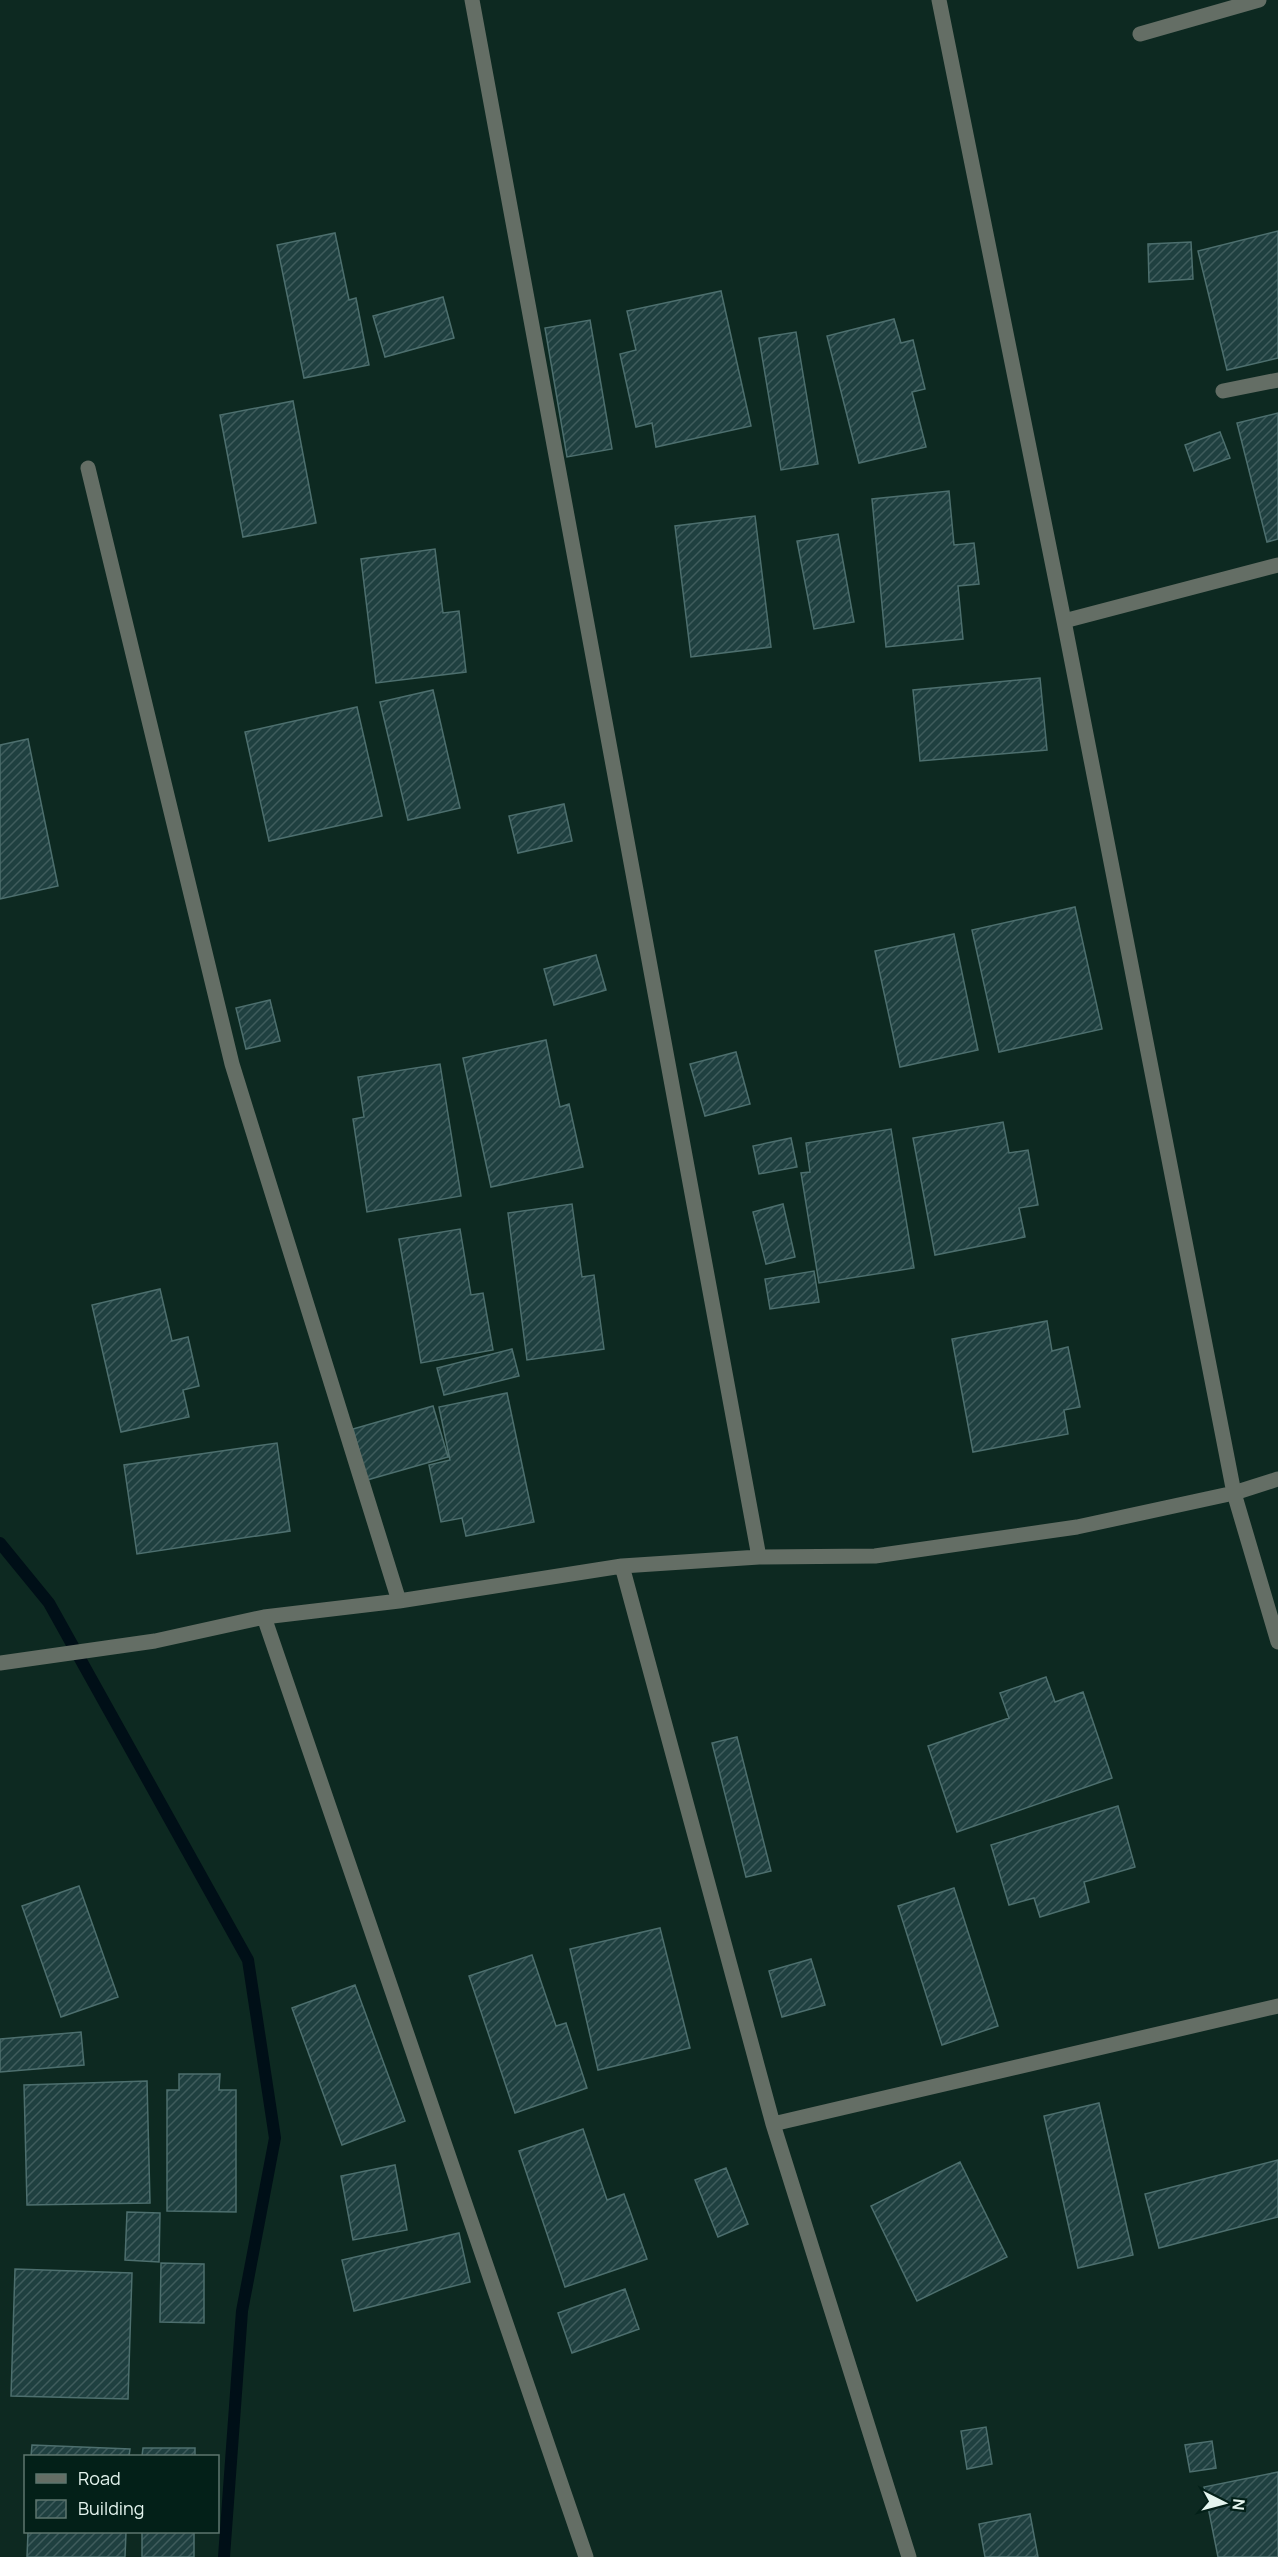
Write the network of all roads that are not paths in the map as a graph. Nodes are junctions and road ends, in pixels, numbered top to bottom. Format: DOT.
graph roads {
  1 [pos="472,0"];
  2 [pos="939,0"];
  3 [pos="1259,0"];
  4 [pos="1140,34"];
  5 [pos="1278,380"];
  6 [pos="1223,392"];
  7 [pos="88,468"];
  8 [pos="1278,565"];
  9 [pos="1064,621"];
  10 [pos="1278,1479"];
  11 [pos="1234,1493"];
  12 [pos="759,1557"];
  13 [pos="622,1566"];
  14 [pos="399,1601"];
  15 [pos="264,1617"];
  16 [pos="1278,1642"];
  17 [pos="0,1663"];
  18 [pos="1278,2006"];
  19 [pos="773,2124"];
  20 [pos="586,2557"];
  21 [pos="909,2557"];
  1 -- 12 [label="street"];
  2 -- 9 [label="street"];
  3 -- 4 [label="street"];
  5 -- 6 [label="street"];
  7 -- 14 [label="street"];
  8 -- 9 [label="street"];
  9 -- 11 [label="street"];
  10 -- 11 [label="street"];
  11 -- 12 [label="street"];
  11 -- 16 [label="street"];
  12 -- 13 [label="street"];
  13 -- 14 [label="street"];
  13 -- 19 [label="street"];
  14 -- 15 [label="street"];
  15 -- 17 [label="street"];
  15 -- 20 [label="street"];
  18 -- 19 [label="street"];
  19 -- 21 [label="street"];
}
